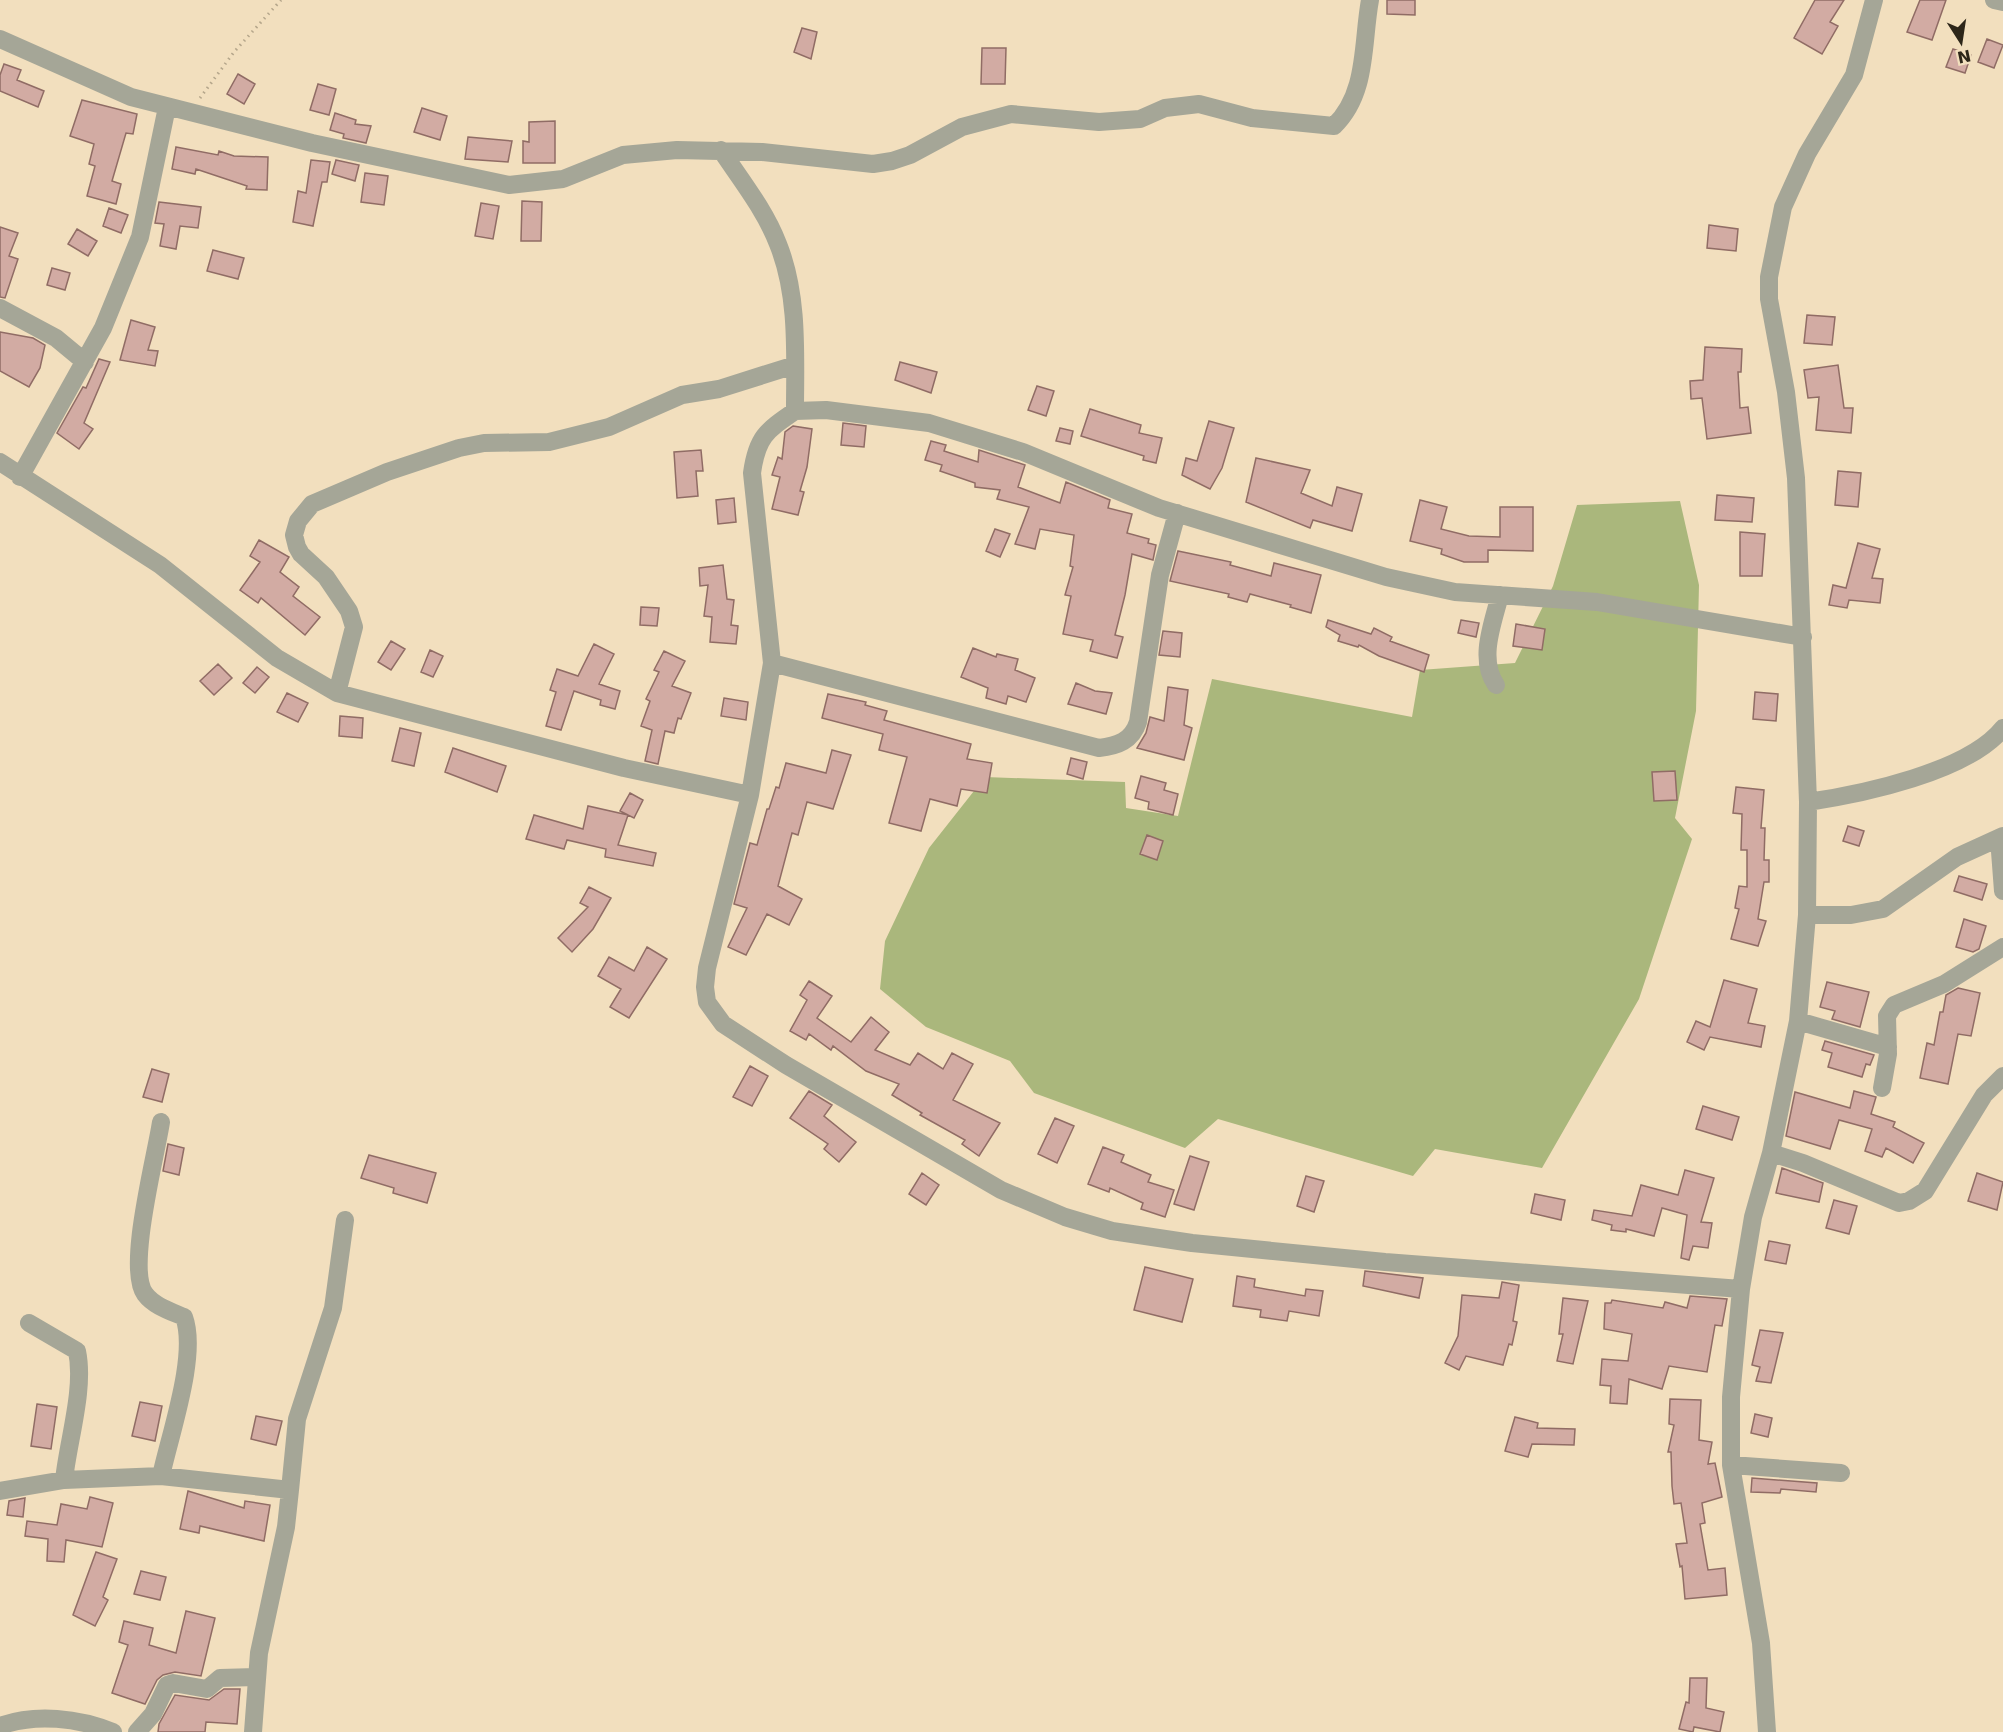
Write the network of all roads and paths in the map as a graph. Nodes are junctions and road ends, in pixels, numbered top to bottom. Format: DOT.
graph roads {
  1 [pos="281,0"];
  2 [pos="1370,0"];
  3 [pos="1874,0"];
  4 [pos="1994,0"];
  5 [pos="2003,2"];
  6 [pos="0,39"];
  7 [pos="167,107"];
  8 [pos="190,112"];
  9 [pos="721,150"];
  10 [pos="0,308"];
  11 [pos="85,362"];
  12 [pos="795,365"];
  13 [pos="795,411"];
  14 [pos="0,462"];
  15 [pos="20,477"];
  16 [pos="1177,513"];
  17 [pos="1500,595"];
  18 [pos="1803,637"];
  19 [pos="772,663"];
  20 [pos="1496,685"];
  21 [pos="337,693"];
  22 [pos="2003,728"];
  23 [pos="750,795"];
  24 [pos="1808,802"];
  25 [pos="2001,837"];
  26 [pos="2003,891"];
  27 [pos="1808,915"];
  28 [pos="2003,947"];
  29 [pos="1797,1021"];
  30 [pos="1888,1047"];
  31 [pos="2003,1076"];
  32 [pos="1882,1088"];
  33 [pos="162,1122"];
  34 [pos="1771,1153"];
  35 [pos="345,1220"];
  36 [pos="1741,1289"];
  37 [pos="29,1323"];
  38 [pos="1731,1465"];
  39 [pos="1841,1473"];
  40 [pos="161,1476"];
  41 [pos="64,1480"];
  42 [pos="290,1490"];
  43 [pos="0,1491"];
  44 [pos="257,1677"];
  45 [pos="0,1726"];
  46 [pos="113,1732"];
  47 [pos="137,1732"];
  48 [pos="253,1732"];
  49 [pos="1767,1732"];
  1 -- 8 [label="path"];
  2 -- 9 [label="street"];
  3 -- 18 [label="street"];
  4 -- 5 [label="street"];
  6 -- 7 [label="street"];
  7 -- 8 [label="street"];
  7 -- 11 [label="street"];
  8 -- 9 [label="street"];
  9 -- 12 [label="street"];
  10 -- 11 [label="street"];
  11 -- 15 [label="street"];
  12 -- 13 [label="street"];
  12 -- 21 [label="street"];
  13 -- 16 [label="street"];
  13 -- 19 [label="street"];
  14 -- 15 [label="street"];
  15 -- 21 [label="street"];
  16 -- 17 [label="street"];
  16 -- 19 [label="street"];
  17 -- 18 [label="street"];
  17 -- 20 [label="street"];
  18 -- 24 [label="street"];
  19 -- 23 [label="street"];
  21 -- 23 [label="street"];
  22 -- 24 [label="street"];
  23 -- 36 [label="street"];
  24 -- 27 [label="street"];
  25 -- 26 [label="street"];
  25 -- 27 [label="street"];
  27 -- 29 [label="street"];
  28 -- 30 [label="street"];
  29 -- 30 [label="street"];
  29 -- 34 [label="street"];
  30 -- 32 [label="street"];
  31 -- 34 [label="street"];
  33 -- 40 [label="street"];
  34 -- 36 [label="street"];
  35 -- 42 [label="street"];
  36 -- 38 [label="street"];
  37 -- 41 [label="street"];
  38 -- 39 [label="street"];
  38 -- 49 [label="street"];
  40 -- 41 [label="street"];
  40 -- 42 [label="street"];
  41 -- 43 [label="street"];
  42 -- 44 [label="street"];
  44 -- 47 [label="street"];
  44 -- 48 [label="street"];
  45 -- 46 [label="street"];
}
